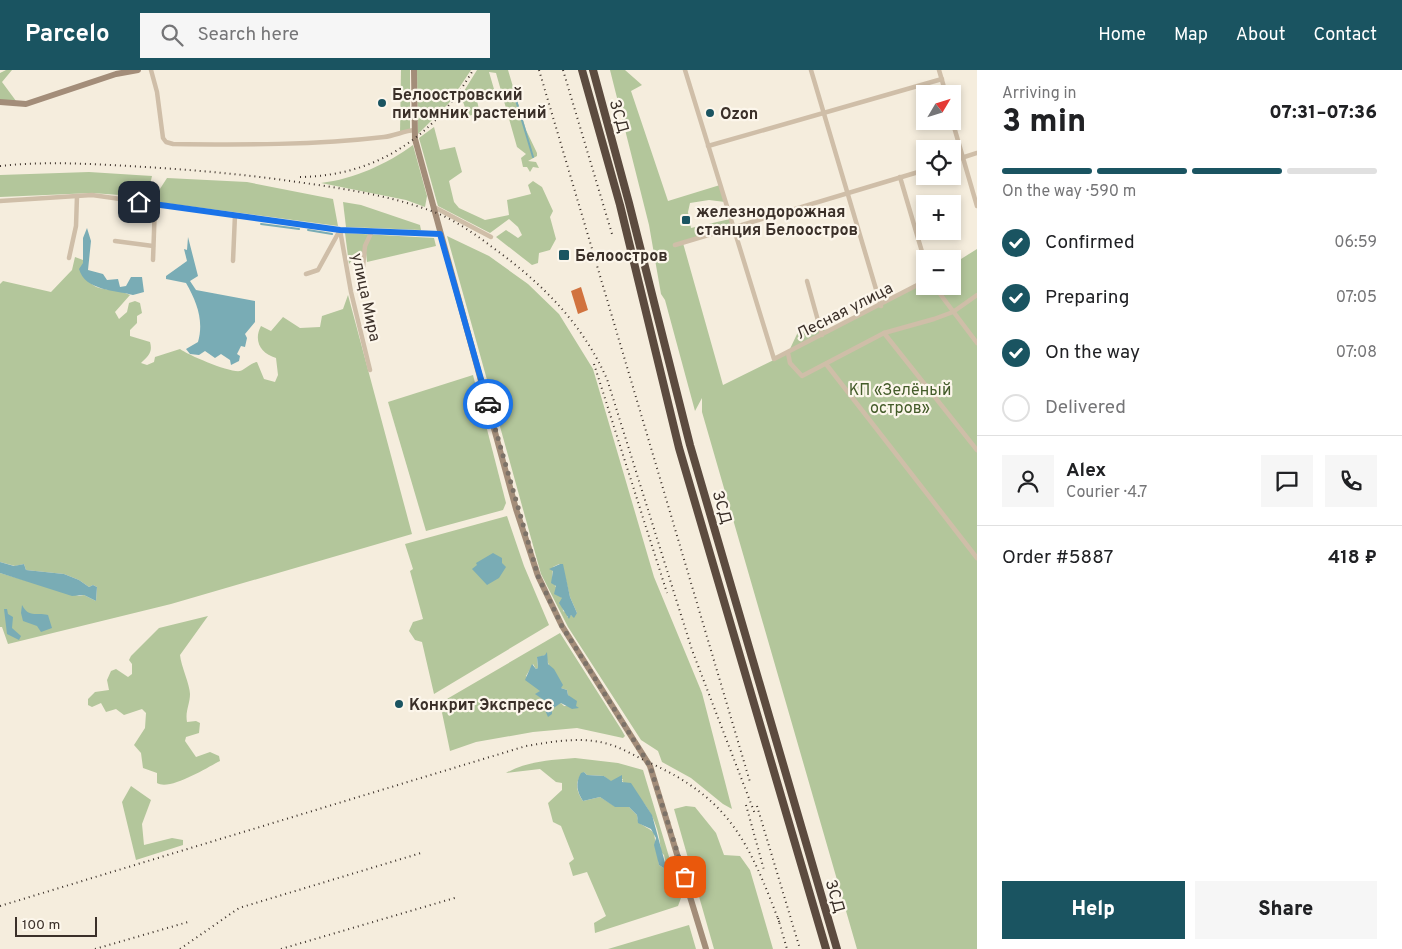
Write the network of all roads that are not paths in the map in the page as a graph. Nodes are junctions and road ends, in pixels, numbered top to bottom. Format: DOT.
graph roads {
  1 [pos="138,70"];
  2 [pos="151,70"];
  3 [pos="414,70"];
  4 [pos="582,70"];
  5 [pos="592,70"];
  6 [pos="684,70"];
  7 [pos="811,70"];
  8 [pos="939,70"];
  9 [pos="130,71"];
  10 [pos="942,79"];
  11 [pos="944,85"];
  12 [pos="0,102"];
  13 [pos="823,112"];
  14 [pos="414,130"];
  15 [pos="955,130"];
  16 [pos="708,146"];
  17 [pos="977,153"];
  18 [pos="962,158"];
  19 [pos="916,173"];
  20 [pos="900,177"];
  21 [pos="848,192"];
  22 [pos="77,196"];
  23 [pos="0,201"];
  24 [pos="155,204"];
  25 [pos="977,206"];
  26 [pos="434,207"];
  27 [pos="236,215"];
  28 [pos="732,226"];
  29 [pos="340,230"];
  30 [pos="372,231"];
  31 [pos="440,234"];
  32 [pos="491,237"];
  33 [pos="115,240"];
  34 [pos="675,245"];
  35 [pos="153,246"];
  36 [pos="921,250"];
  37 [pos="69,258"];
  38 [pos="153,260"];
  39 [pos="233,261"];
  40 [pos="363,267"];
  41 [pos="306,274"];
  42 [pos="807,282"];
  43 [pos="916,286"];
  44 [pos="941,295"];
  45 [pos="977,295"];
  46 [pos="881,306"];
  47 [pos="953,312"];
  48 [pos="884,332"];
  49 [pos="822,336"];
  50 [pos="977,343"];
  51 [pos="788,353"];
  52 [pos="826,364"];
  53 [pos="370,370"];
  54 [pos="977,450"];
  55 [pos="977,558"];
  56 [pos="706,949"];
  57 [pos="826,949"];
  58 [pos="837,949"];
  1 -- 9 [label="main road"];
  2 -- 14 [label="street"];
  3 -- 14 [label="main road"];
  4 -- 57 [label="highway, ЗСД"];
  5 -- 58 [label="highway, ЗСД"];
  6 -- 16 [label="street"];
  7 -- 13 [label="street"];
  8 -- 10 [label="street"];
  9 -- 12 [label="main road"];
  10 -- 11 [label="street"];
  10 -- 13 [label="street"];
  13 -- 16 [label="street"];
  13 -- 21 [label="street"];
  14 -- 26 [label="main road"];
  15 -- 18 [label="street"];
  16 -- 28 [label="street"];
  17 -- 18 [label="street"];
  18 -- 25 [label="street"];
  19 -- 20 [label="street"];
  20 -- 21 [label="street"];
  20 -- 36 [label="street"];
  21 -- 28 [label="street"];
  21 -- 46 [label="street"];
  22 -- 23 [label="street"];
  22 -- 24 [label="street"];
  22 -- 37 [label="street"];
  24 -- 27 [label="street"];
  24 -- 35 [label="street"];
  26 -- 31 [label="main road"];
  26 -- 32 [label="street"];
  27 -- 29 [label="street"];
  27 -- 39 [label="street"];
  28 -- 34 [label="street"];
  28 -- 51 [label="street, Лесная улица"];
  29 -- 30 [label="street"];
  29 -- 41 [label="street"];
  29 -- 53 [label="street, улица Мира"];
  30 -- 31 [label="street"];
  30 -- 40 [label="street"];
  31 -- 56 [label="main road"];
  33 -- 35 [label="street"];
  35 -- 38 [label="street"];
  42 -- 49 [label="street"];
  43 -- 46 [label="street, Лесная улица"];
  44 -- 47 [label="street"];
  45 -- 47 [label="street"];
  46 -- 49 [label="street, Лесная улица"];
  47 -- 48 [label="street"];
  47 -- 50 [label="street"];
  48 -- 52 [label="street"];
  48 -- 54 [label="street"];
  49 -- 51 [label="street, Лесная улица"];
  51 -- 52 [label="street"];
  52 -- 55 [label="street"];
}
